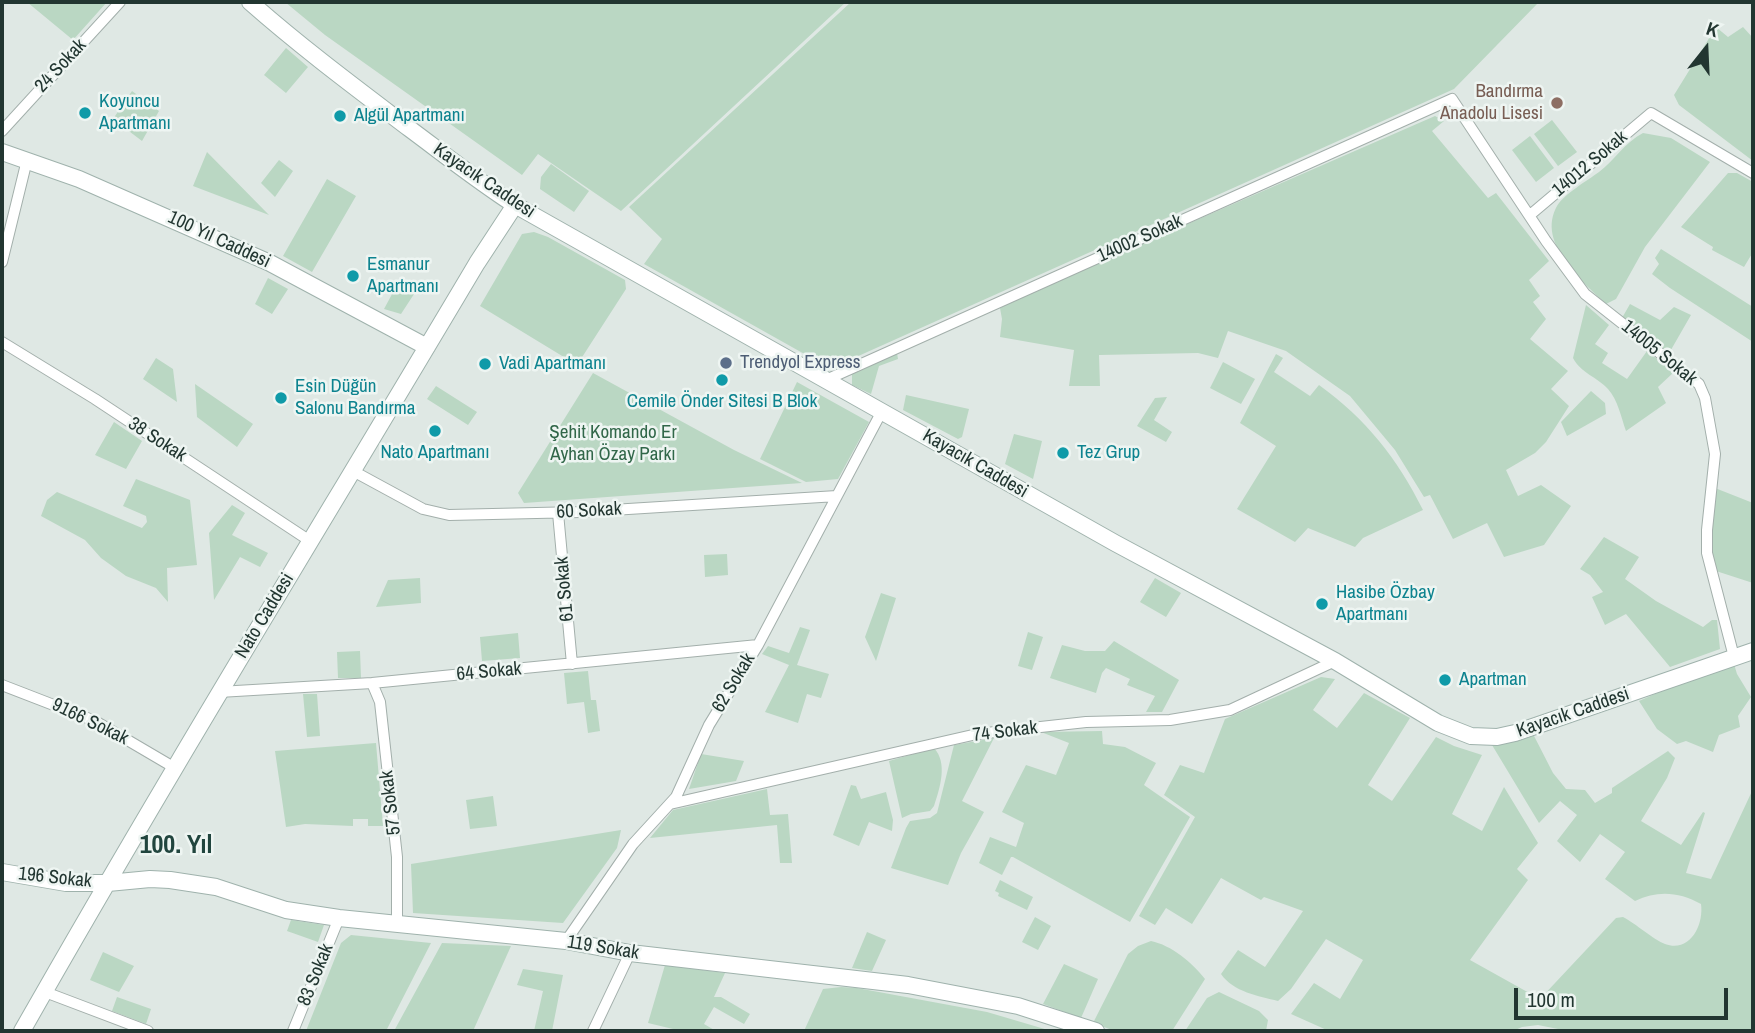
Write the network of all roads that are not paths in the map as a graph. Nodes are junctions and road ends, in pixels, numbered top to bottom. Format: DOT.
graph roads {
  1 [pos="120,2"];
  2 [pos="250,2"];
  3 [pos="1452,99"];
  4 [pos="2,131"];
  5 [pos="2,152"];
  6 [pos="27,160"];
  7 [pos="1753,173"];
  8 [pos="515,205"];
  9 [pos="1530,215"];
  10 [pos="2,262"];
  11 [pos="2,342"];
  12 [pos="427,347"];
  13 [pos="828,379"];
  14 [pos="882,411"];
  15 [pos="353,471"];
  16 [pos="836,496"];
  17 [pos="558,513"];
  18 [pos="310,541"];
  19 [pos="758,645"];
  20 [pos="1753,651"];
  21 [pos="1734,657"];
  22 [pos="1335,661"];
  23 [pos="572,664"];
  24 [pos="372,683"];
  25 [pos="2,685"];
  26 [pos="219,692"];
  27 [pos="175,768"];
  28 [pos="670,804"];
  29 [pos="2,872"];
  30 [pos="108,883"];
  31 [pos="339,918"];
  32 [pos="397,924"];
  33 [pos="566,941"];
  34 [pos="630,953"];
  35 [pos="44,992"];
  36 [pos="22,1031"];
  37 [pos="148,1031"];
  38 [pos="293,1031"];
  39 [pos="593,1031"];
  40 [pos="1095,1031"];
  1 -- 4 [label="street, 24 Sokak"];
  2 -- 8 [label="main road, Kayacık Caddesi"];
  3 -- 9 [label="street, 14005 Sokak"];
  3 -- 13 [label="street, 14002 Sokak"];
  5 -- 6 [label="main road, 100 Yıl Caddesi"];
  6 -- 10 [label="street"];
  6 -- 12 [label="main road, 100 Yıl Caddesi"];
  7 -- 9 [label="street, 14012 Sokak"];
  8 -- 12 [label="main road, Nato Caddesi"];
  8 -- 13 [label="main road, Kayacık Caddesi"];
  9 -- 21 [label="street, 14005 Sokak"];
  11 -- 18 [label="street, 38 Sokak"];
  12 -- 15 [label="main road, Nato Caddesi"];
  13 -- 14 [label="main road, Kayacık Caddesi"];
  14 -- 16 [label="street, 62 Sokak"];
  14 -- 22 [label="main road, Kayacık Caddesi"];
  15 -- 17 [label="street, 60 Sokak"];
  15 -- 18 [label="main road, Nato Caddesi"];
  16 -- 17 [label="street, 60 Sokak"];
  16 -- 19 [label="street, 62 Sokak"];
  17 -- 23 [label="street, 61 Sokak"];
  18 -- 26 [label="main road, Nato Caddesi"];
  19 -- 23 [label="street, 64 Sokak"];
  19 -- 28 [label="street, 62 Sokak"];
  20 -- 21 [label="main road, Kayacık Caddesi"];
  21 -- 22 [label="main road, Kayacık Caddesi"];
  22 -- 28 [label="street, 74 Sokak"];
  23 -- 24 [label="street, 64 Sokak"];
  24 -- 26 [label="street, 64 Sokak"];
  24 -- 32 [label="street, 57 Sokak"];
  25 -- 27 [label="street, 9166 Sokak"];
  26 -- 27 [label="main road, Nato Caddesi"];
  27 -- 30 [label="main road, Nato Caddesi"];
  28 -- 33 [label="street, 62 Sokak"];
  29 -- 30 [label="main road, 196 Sokak"];
  30 -- 31 [label="main road, 119 Sokak"];
  30 -- 35 [label="main road, Nato Caddesi"];
  31 -- 32 [label="main road, 119 Sokak"];
  31 -- 38 [label="street, 83 Sokak"];
  32 -- 33 [label="main road, 119 Sokak"];
  33 -- 34 [label="main road, 119 Sokak"];
  34 -- 39 [label="street"];
  34 -- 40 [label="main road, 119 Sokak"];
  35 -- 36 [label="main road, Nato Caddesi"];
  35 -- 37 [label="street"];
}
